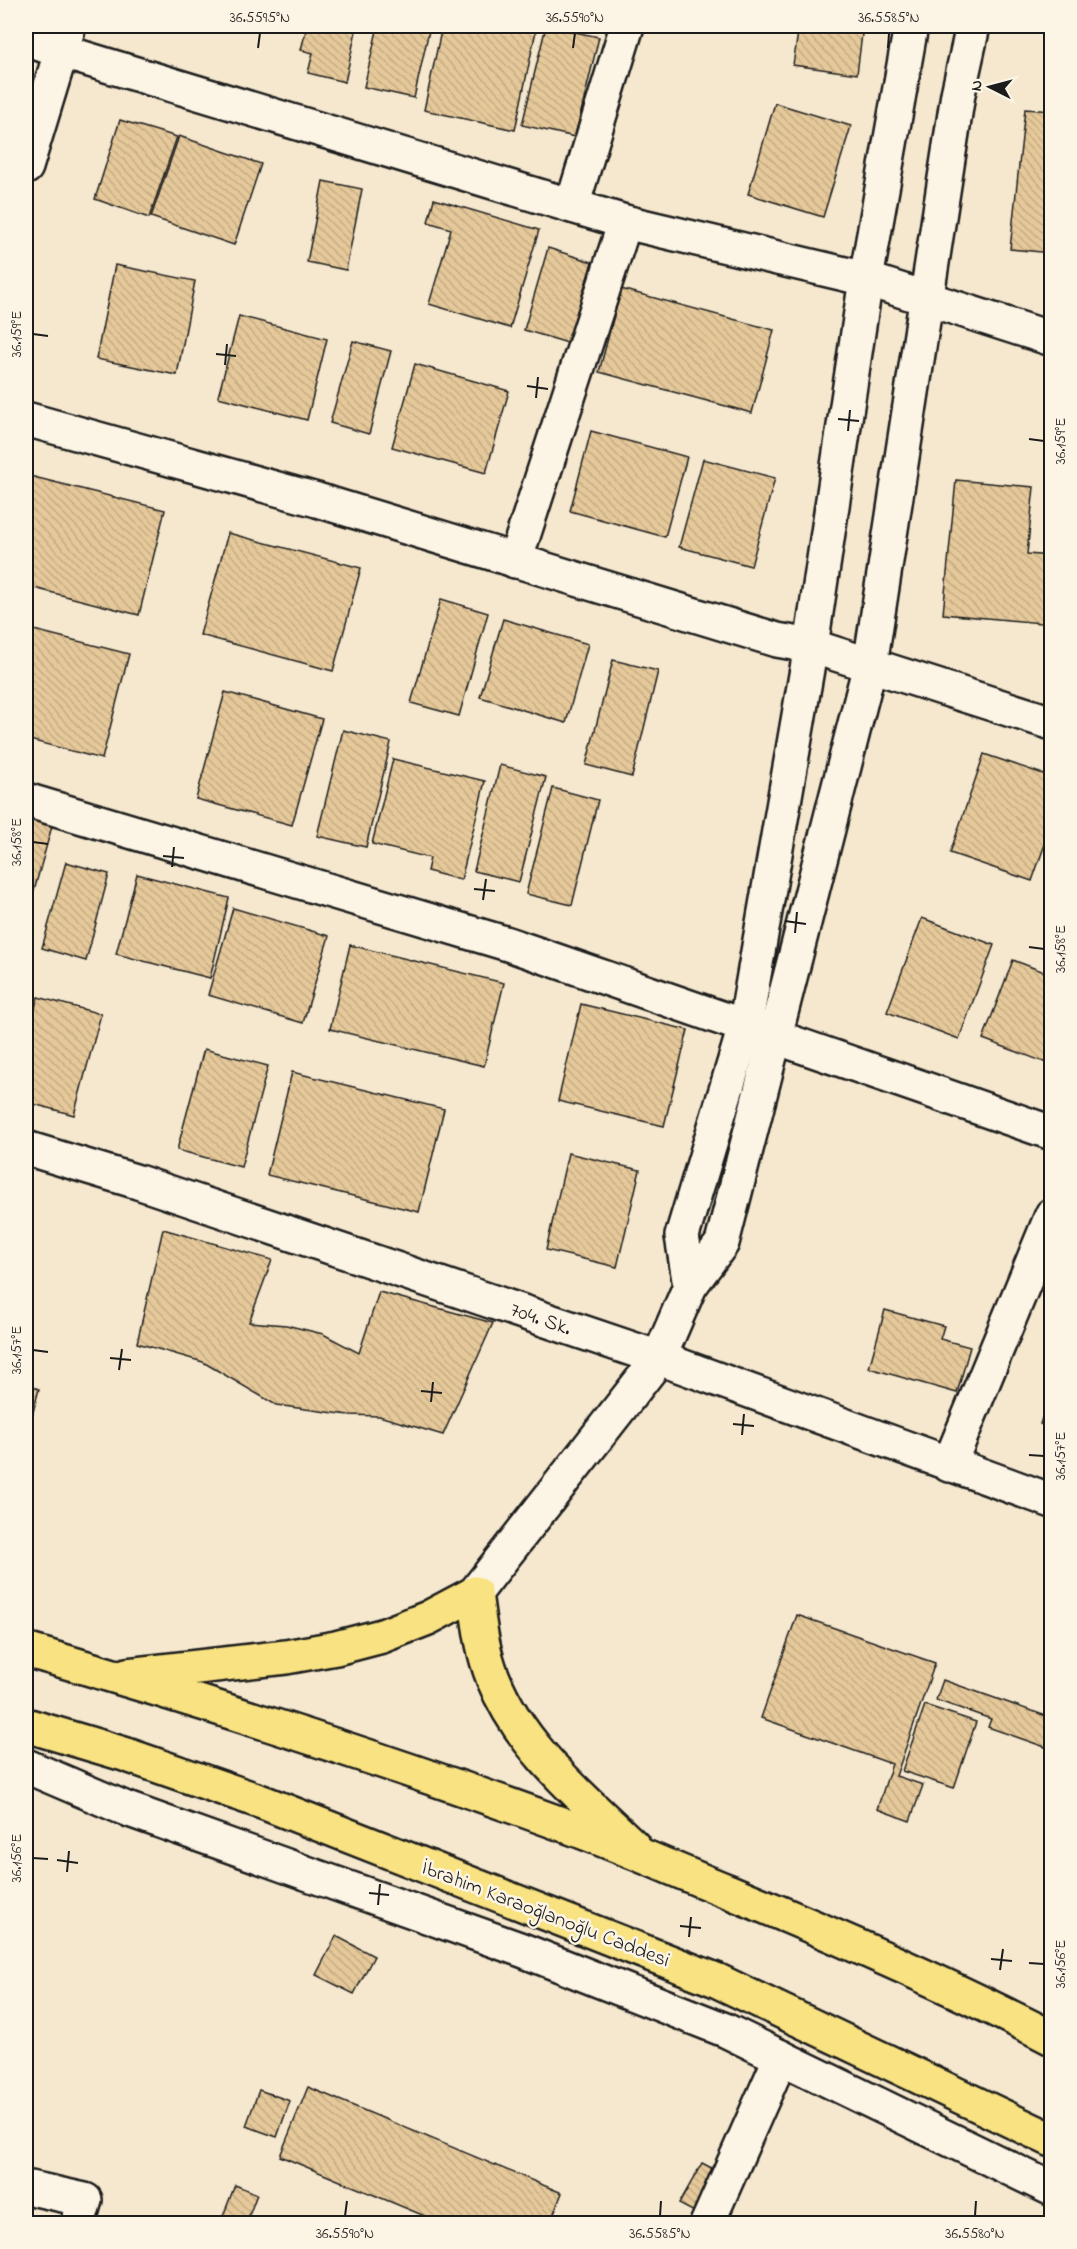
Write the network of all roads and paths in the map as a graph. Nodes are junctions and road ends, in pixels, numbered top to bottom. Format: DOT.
graph roads {
  1 [pos="627,26"];
  2 [pos="911,26"];
  3 [pos="973,26"];
  4 [pos="65,38"];
  5 [pos="26,39"];
  6 [pos="26,167"];
  7 [pos="572,206"];
  8 [pos="625,222"];
  9 [pos="866,279"];
  10 [pos="926,299"];
  11 [pos="1052,339"];
  12 [pos="26,419"];
  13 [pos="515,561"];
  14 [pos="811,646"];
  15 [pos="870,665"];
  16 [pos="1052,723"];
  17 [pos="26,800"];
  18 [pos="760,1032"];
  19 [pos="1052,1133"];
  20 [pos="26,1148"];
  21 [pos="1052,1215"];
  22 [pos="659,1358"];
  23 [pos="949,1465"];
  24 [pos="1052,1502"];
  25 [pos="475,1593"];
  26 [pos="26,1650"];
  27 [pos="114,1676"];
  28 [pos="26,1725"];
  29 [pos="26,1766"];
  30 [pos="645,1858"];
  31 [pos="1052,2038"];
  32 [pos="781,2057"];
  33 [pos="1052,2140"];
  34 [pos="26,2187"];
  35 [pos="1052,2189"];
  36 [pos="78,2223"];
  37 [pos="707,2223"];
  1 -- 7 [label="street"];
  2 -- 9 [label="street"];
  3 -- 10 [label="street"];
  4 -- 5 [label="street"];
  4 -- 6 [label="street"];
  4 -- 7 [label="street"];
  7 -- 8 [label="street"];
  8 -- 9 [label="street"];
  8 -- 13 [label="street"];
  9 -- 10 [label="street"];
  9 -- 14 [label="street"];
  10 -- 11 [label="street"];
  10 -- 15 [label="street"];
  12 -- 13 [label="street"];
  13 -- 14 [label="street"];
  14 -- 15 [label="street"];
  14 -- 18 [label="street"];
  15 -- 16 [label="street"];
  15 -- 18 [label="street"];
  17 -- 18 [label="street"];
  18 -- 19 [label="street"];
  18 -- 22 [label="street"];
  20 -- 22 [label="street, 704. Sk."];
  21 -- 23 [label="street"];
  22 -- 23 [label="street, 704. Sk."];
  22 -- 25 [label="street"];
  23 -- 24 [label="street, 704. Sk."];
  25 -- 27 [label="highway"];
  25 -- 30 [label="highway"];
  26 -- 27 [label="highway"];
  27 -- 30 [label="highway"];
  28 -- 33 [label="highway, İbrahim Karaoğlanoğlu Caddesi"];
  29 -- 32 [label="street"];
  30 -- 31 [label="highway"];
  32 -- 35 [label="street"];
  32 -- 37 [label="street"];
  34 -- 36 [label="street"];
}
